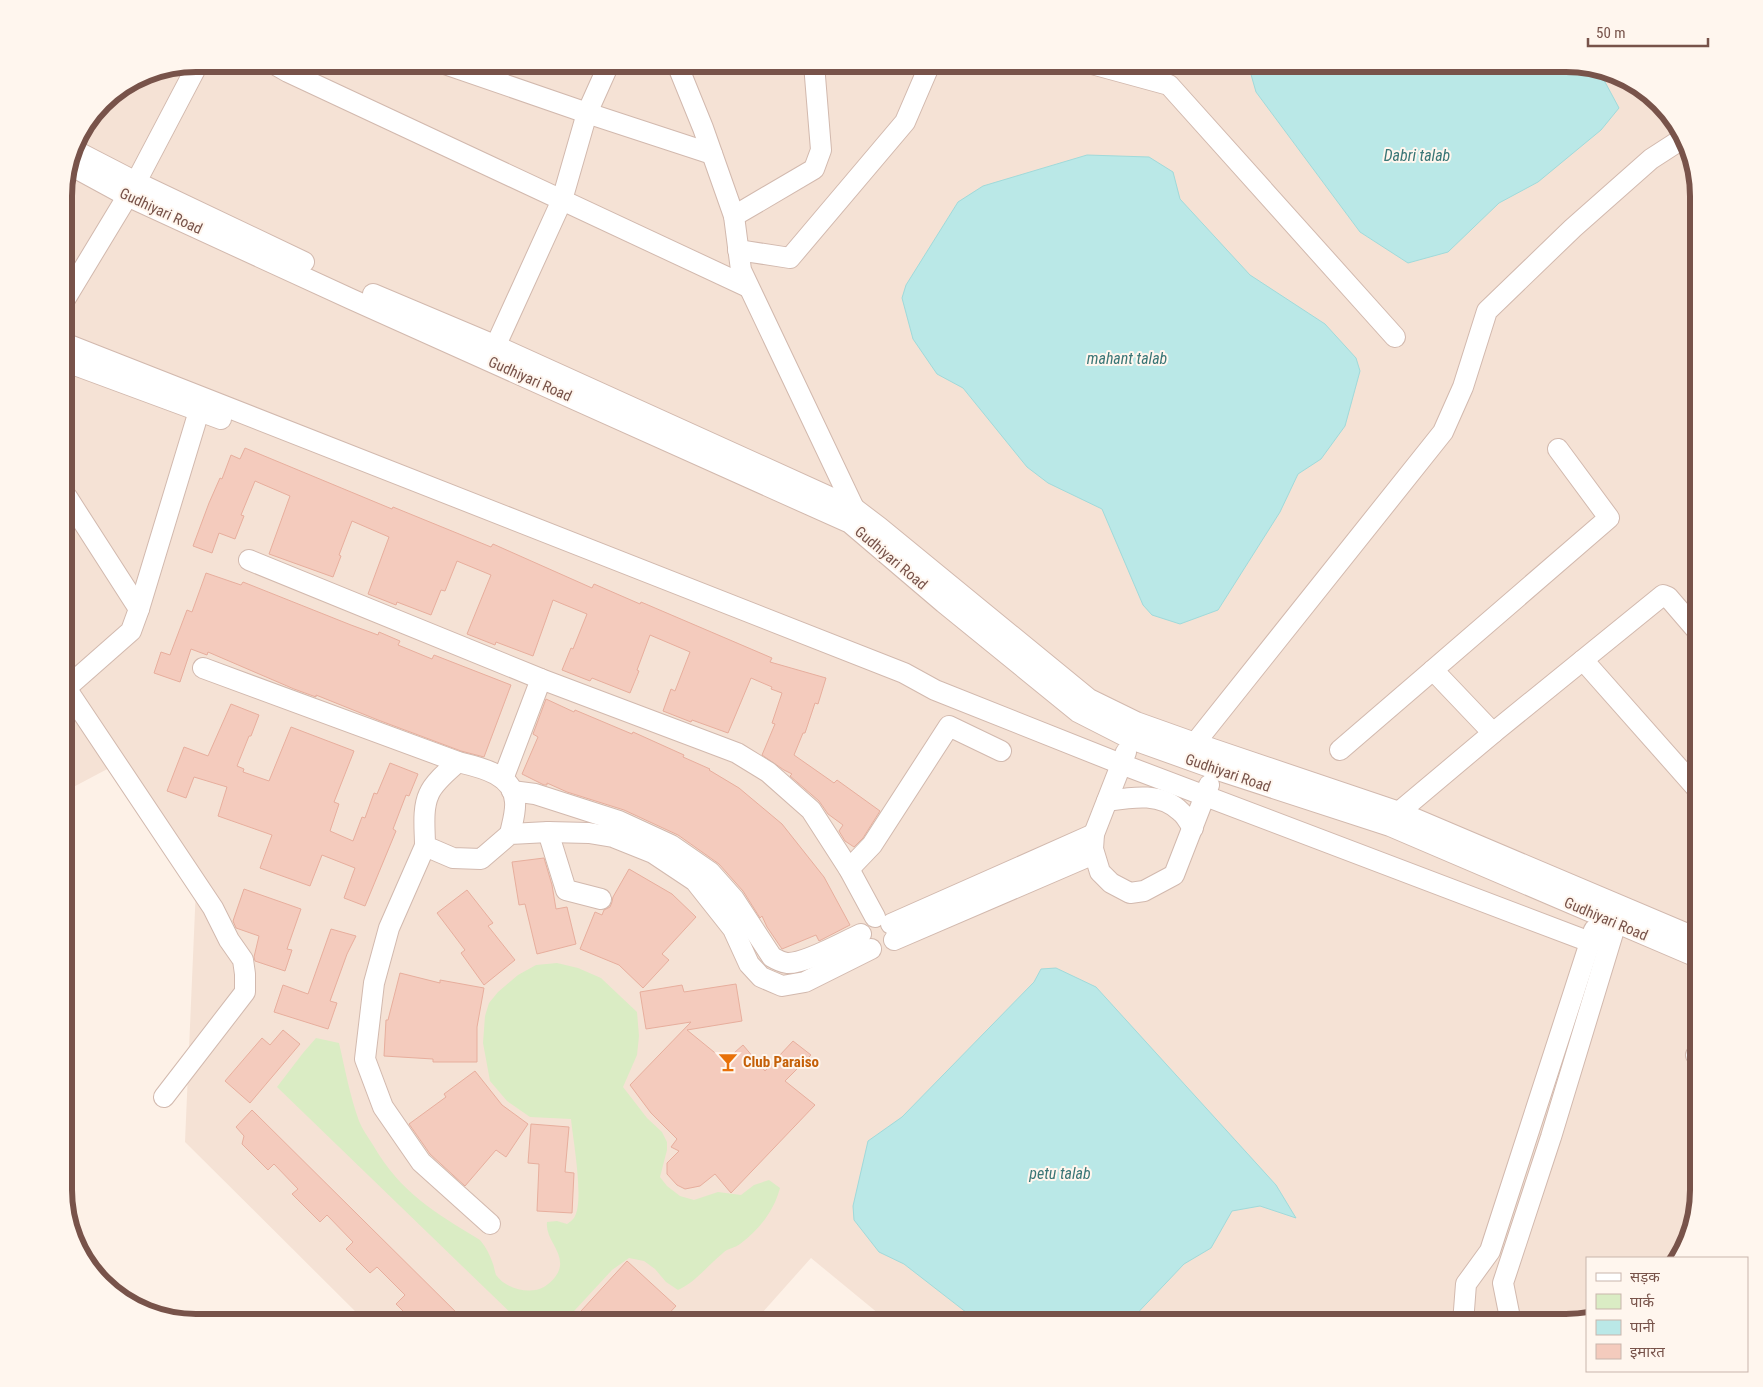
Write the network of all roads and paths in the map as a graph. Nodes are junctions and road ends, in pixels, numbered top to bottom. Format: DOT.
graph roads {
  1 [pos="193,73"];
  2 [pos="290,73"];
  3 [pos="471,73"];
  4 [pos="604,73"];
  5 [pos="681,73"];
  6 [pos="815,73"];
  7 [pos="926,73"];
  8 [pos="1125,73"];
  9 [pos="587,113"];
  10 [pos="1678,142"];
  11 [pos="80,154"];
  12 [pos="712,154"];
  13 [pos="76,168"];
  14 [pos="132,189"];
  15 [pos="562,200"];
  16 [pos="734,216"];
  17 [pos="738,250"];
  18 [pos="73,286"];
  19 [pos="748,287"];
  20 [pos="1395,337"];
  21 [pos="73,347"];
  22 [pos="492,353"];
  23 [pos="73,364"];
  24 [pos="199,411"];
  25 [pos="1558,449"];
  26 [pos="73,506"];
  27 [pos="852,516"];
  28 [pos="249,560"];
  29 [pos="139,609"];
  30 [pos="1690,623"];
  31 [pos="1583,660"];
  32 [pos="203,668"];
  33 [pos="1433,670"];
  34 [pos="540,679"];
  35 [pos="73,682"];
  36 [pos="935,690"];
  37 [pos="73,701"];
  38 [pos="1493,733"];
  39 [pos="1131,739"];
  40 [pos="1195,743"];
  41 [pos="1340,750"];
  42 [pos="1001,751"];
  43 [pos="458,762"];
  44 [pos="1121,764"];
  45 [pos="1215,769"];
  46 [pos="1690,780"];
  47 [pos="508,785"];
  48 [pos="1205,796"];
  49 [pos="1107,800"];
  50 [pos="1399,812"];
  51 [pos="1193,828"];
  52 [pos="548,832"];
  53 [pos="510,834"];
  54 [pos="1094,834"];
  55 [pos="425,846"];
  56 [pos="656,846"];
  57 [pos="1094,854"];
  58 [pos="849,869"];
  59 [pos="601,899"];
  60 [pos="1607,919"];
  61 [pos="887,927"];
  62 [pos="1690,935"];
  63 [pos="866,942"];
  64 [pos="1590,942"];
  65 [pos="1690,954"];
  66 [pos="164,1097"];
  67 [pos="490,1224"];
  68 [pos="1464,1314"];
  69 [pos="1509,1314"];
  1 -- 14 [label="street"];
  2 -- 15 [label="street"];
  3 -- 9 [label="street"];
  4 -- 9 [label="street"];
  5 -- 12 [label="street"];
  6 -- 16 [label="street"];
  7 -- 17 [label="street"];
  8 -- 20 [label="street"];
  9 -- 12 [label="street"];
  9 -- 15 [label="street"];
  10 -- 40 [label="street"];
  11 -- 14 [label="street, Gudhiyari Road"];
  12 -- 16 [label="street"];
  13 -- 14 [label="street, Gudhiyari Road"];
  14 -- 18 [label="street"];
  14 -- 22 [label="street, Gudhiyari Road"];
  15 -- 19 [label="street"];
  15 -- 22 [label="street"];
  16 -- 17 [label="street"];
  17 -- 19 [label="street"];
  19 -- 27 [label="street"];
  21 -- 36 [label="street"];
  22 -- 27 [label="street, Gudhiyari Road"];
  23 -- 24 [label="street"];
  24 -- 29 [label="street"];
  24 -- 36 [label="street"];
  25 -- 33 [label="street"];
  26 -- 29 [label="street"];
  27 -- 39 [label="street, Gudhiyari Road"];
  27 -- 40 [label="street, Gudhiyari Road"];
  28 -- 34 [label="street"];
  29 -- 35 [label="street"];
  30 -- 31 [label="street"];
  31 -- 38 [label="street"];
  31 -- 46 [label="street"];
  32 -- 43 [label="street"];
  33 -- 38 [label="street"];
  33 -- 41 [label="street"];
  34 -- 47 [label="street"];
  34 -- 58 [label="street"];
  36 -- 44 [label="street"];
  37 -- 66 [label="street"];
  38 -- 50 [label="street"];
  39 -- 44 [label="street"];
  39 -- 45 [label="street, Gudhiyari Road"];
  40 -- 50 [label="street, Gudhiyari Road"];
  42 -- 58 [label="street"];
  43 -- 47 [label="street"];
  43 -- 55 [label="street"];
  44 -- 48 [label="street"];
  44 -- 49 [label="street"];
  45 -- 48 [label="street"];
  45 -- 60 [label="street, Gudhiyari Road"];
  47 -- 53 [label="street"];
  47 -- 56 [label="street"];
  48 -- 51 [label="street"];
  48 -- 64 [label="street"];
  49 -- 51 [label="street"];
  49 -- 54 [label="street"];
  50 -- 62 [label="street, Gudhiyari Road"];
  51 -- 57 [label="street"];
  52 -- 53 [label="street"];
  52 -- 56 [label="street"];
  52 -- 59 [label="street"];
  53 -- 55 [label="street"];
  54 -- 57 [label="street"];
  54 -- 61 [label="street"];
  55 -- 67 [label="street"];
  56 -- 63 [label="street"];
  57 -- 61 [label="street"];
  58 -- 61 [label="street"];
  60 -- 64 [label="street"];
  60 -- 65 [label="street, Gudhiyari Road"];
  60 -- 69 [label="street"];
  61 -- 63 [label="street"];
  61 -- 63 [label="street"];
  64 -- 68 [label="street"];
}
